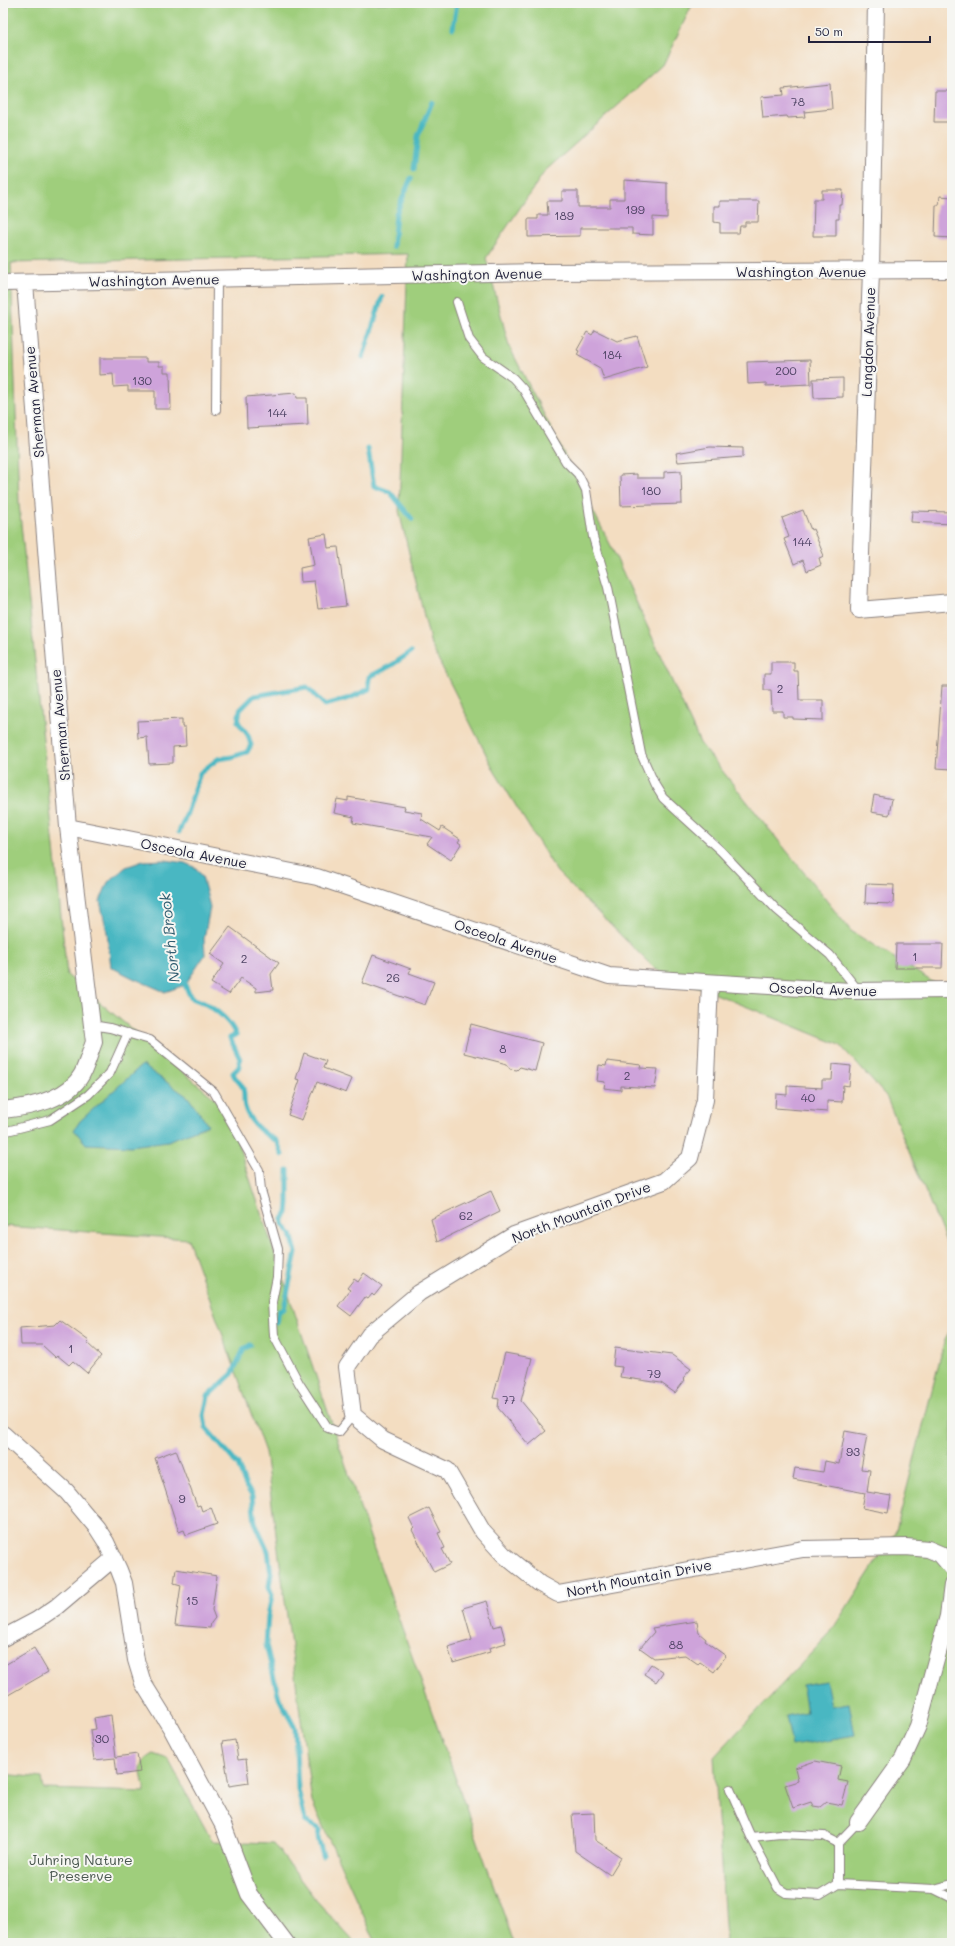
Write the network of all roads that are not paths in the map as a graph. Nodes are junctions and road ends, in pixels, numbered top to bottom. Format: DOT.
graph roads {
  1 [pos="876,3"];
  2 [pos="952,270"];
  3 [pos="871,271"];
  4 [pos="217,279"];
  5 [pos="3,283"];
  6 [pos="25,283"];
  7 [pos="457,302"];
  8 [pos="216,410"];
  9 [pos="952,602"];
  10 [pos="68,827"];
  11 [pos="710,984"];
  12 [pos="952,990"];
  13 [pos="858,991"];
  14 [pos="92,1025"];
  15 [pos="128,1033"];
  16 [pos="3,1110"];
  17 [pos="3,1132"];
  18 [pos="353,1415"];
  19 [pos="3,1434"];
  20 [pos="114,1558"];
  21 [pos="952,1568"];
  22 [pos="952,1585"];
  23 [pos="3,1638"];
  24 [pos="730,1789"];
  25 [pos="858,1822"];
  26 [pos="751,1837"];
  27 [pos="838,1843"];
  28 [pos="838,1884"];
  29 [pos="952,1884"];
  30 [pos="934,1889"];
  31 [pos="952,1898"];
  32 [pos="286,1943"];
  1 -- 3 [label="street, Langdon Avenue"];
  2 -- 3 [label="street, Washington Avenue"];
  3 -- 4 [label="street, Washington Avenue"];
  3 -- 9 [label="street, Langdon Avenue"];
  4 -- 6 [label="street, Washington Avenue"];
  4 -- 8 [label="lane"];
  5 -- 6 [label="street, Washington Avenue"];
  6 -- 10 [label="street, Sherman Avenue"];
  7 -- 13 [label="lane"];
  10 -- 11 [label="street, Osceola Avenue"];
  10 -- 14 [label="street, Sherman Avenue"];
  11 -- 13 [label="street, Osceola Avenue"];
  11 -- 18 [label="street, North Mountain Drive"];
  12 -- 13 [label="street, Osceola Avenue"];
  14 -- 15 [label="lane"];
  14 -- 16 [label="street, Sherman Avenue"];
  15 -- 17 [label="lane"];
  15 -- 18 [label="lane"];
  18 -- 21 [label="street, North Mountain Drive"];
  19 -- 20 [label="street"];
  20 -- 23 [label="street"];
  20 -- 32 [label="street"];
  22 -- 25 [label="street"];
  24 -- 26 [label="lane"];
  25 -- 27 [label="lane"];
  26 -- 27 [label="lane"];
  26 -- 28 [label="lane"];
  27 -- 28 [label="lane"];
  28 -- 30 [label="lane"];
  29 -- 30 [label="lane"];
  30 -- 31 [label="lane"];
}
